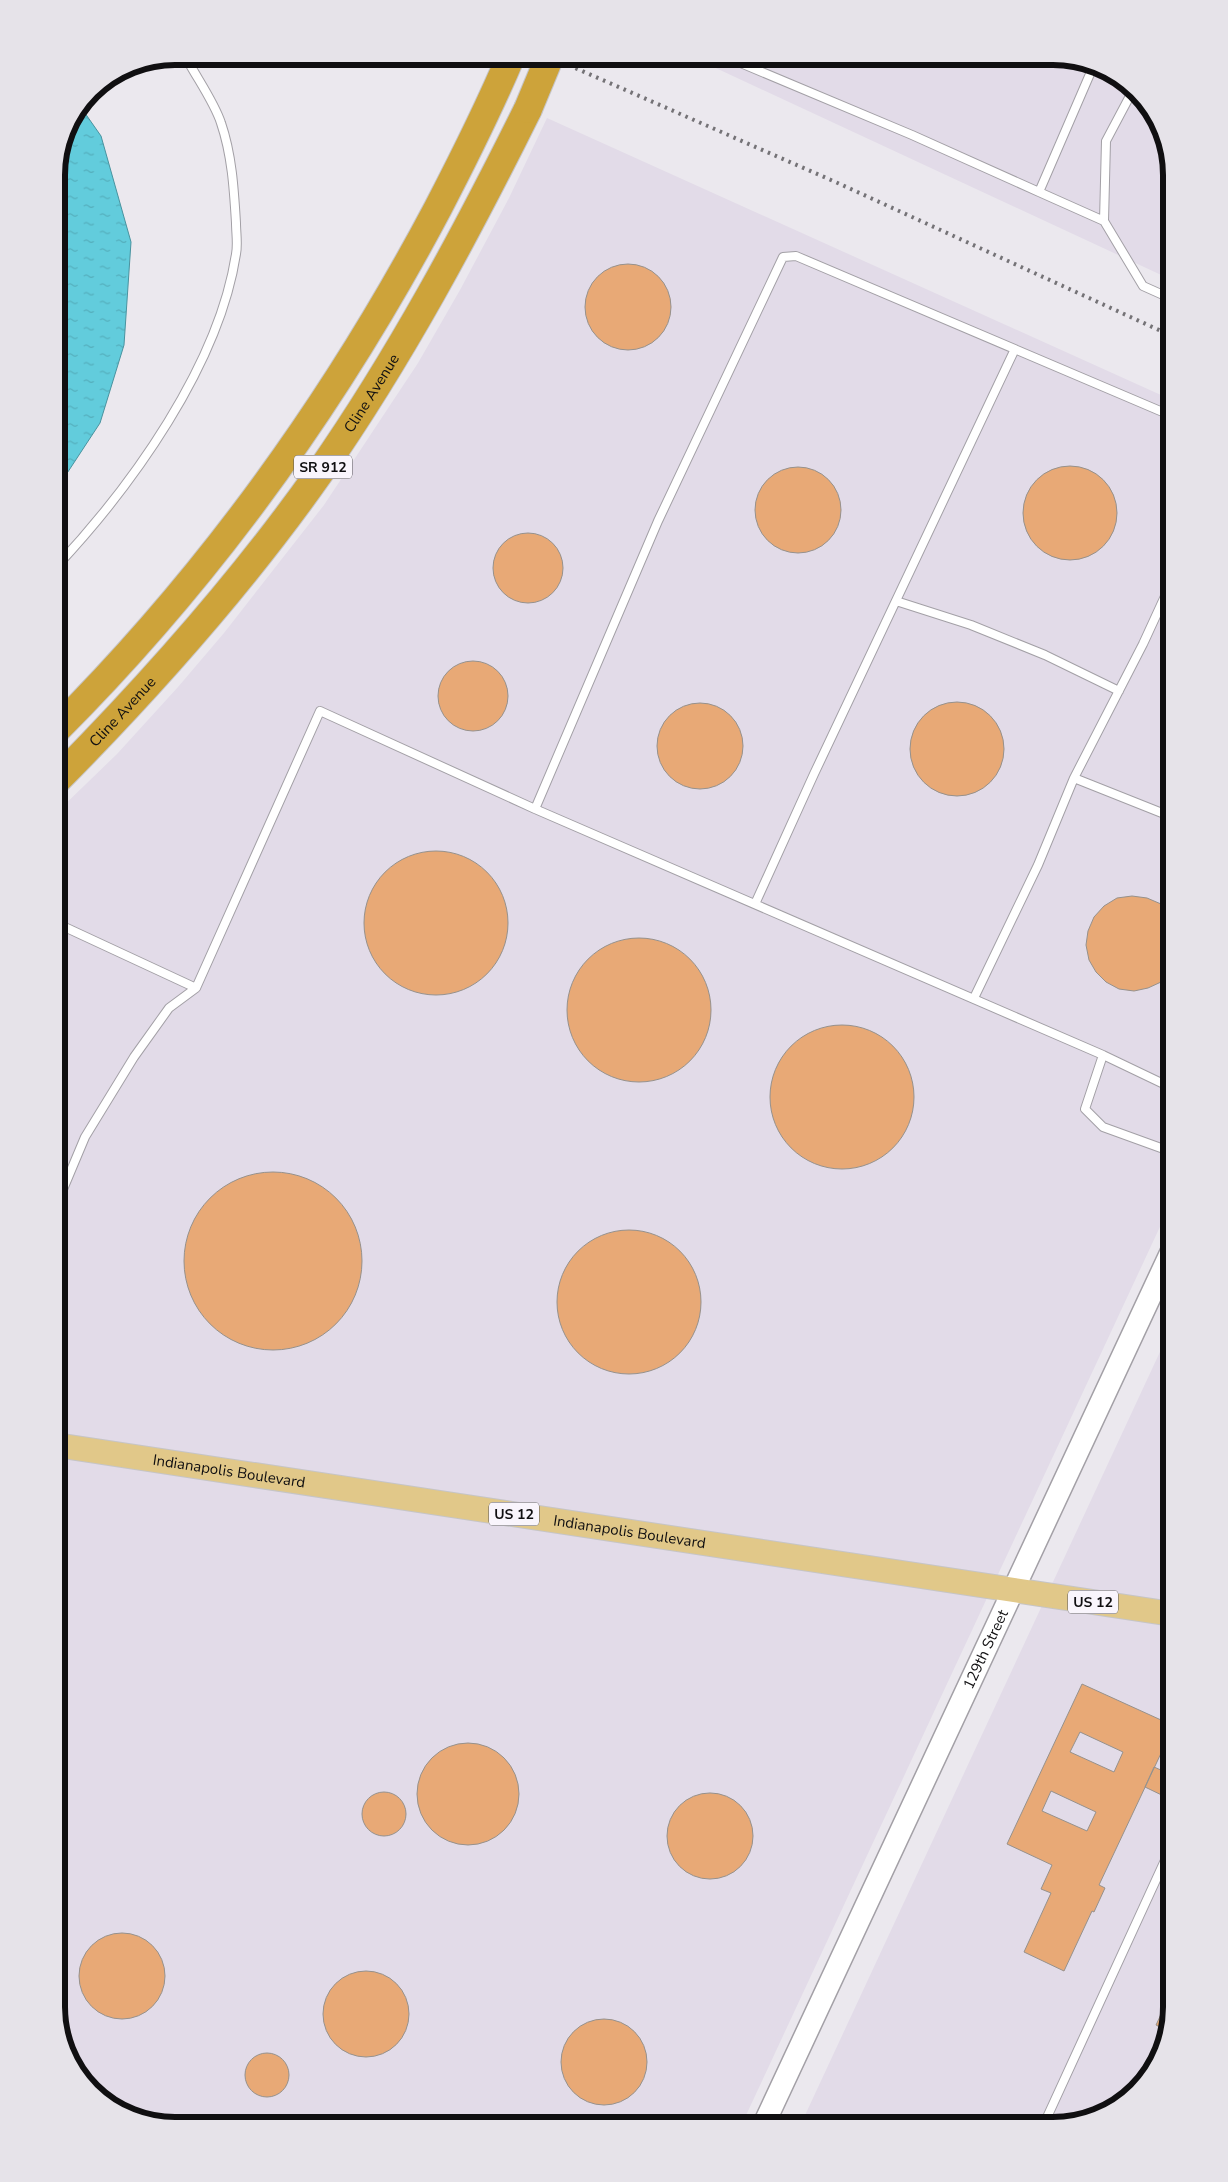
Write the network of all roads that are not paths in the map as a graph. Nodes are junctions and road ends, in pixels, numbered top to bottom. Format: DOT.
graph roads {
  1 [pos="190,65"];
  2 [pos="507,65"];
  3 [pos="546,65"];
  4 [pos="745,65"];
  5 [pos="1091,72"];
  6 [pos="1130,96"];
  7 [pos="1039,192"];
  8 [pos="1104,221"];
  9 [pos="1163,295"];
  10 [pos="1014,349"];
  11 [pos="1163,412"];
  12 [pos="65,558"];
  13 [pos="1163,600"];
  14 [pos="896,601"];
  15 [pos="1119,691"];
  16 [pos="65,720"];
  17 [pos="65,772"];
  18 [pos="1074,778"];
  19 [pos="535,809"];
  20 [pos="1163,813"];
  21 [pos="755,904"];
  22 [pos="65,926"];
  23 [pos="196,988"];
  24 [pos="974,998"];
  25 [pos="1103,1055"];
  26 [pos="1163,1084"];
  27 [pos="1163,1149"];
  28 [pos="65,1185"];
  29 [pos="1163,1269"];
  30 [pos="65,1446"];
  31 [pos="1014,1590"];
  32 [pos="1163,1613"];
  33 [pos="1163,1865"];
  34 [pos="767,2117"];
  35 [pos="1047,2117"];
  1 -- 12 [label="lane"];
  2 -- 16 [label="highway, SR 912"];
  3 -- 17 [label="highway, Cline Avenue / SR 912, bridge"];
  4 -- 7 [label="lane"];
  5 -- 7 [label="lane"];
  6 -- 8 [label="lane"];
  7 -- 8 [label="lane"];
  8 -- 9 [label="lane"];
  10 -- 11 [label="lane"];
  10 -- 14 [label="lane"];
  10 -- 19 [label="lane"];
  13 -- 15 [label="lane"];
  14 -- 15 [label="lane"];
  14 -- 21 [label="lane"];
  15 -- 18 [label="lane"];
  18 -- 20 [label="lane"];
  18 -- 24 [label="lane"];
  19 -- 21 [label="lane"];
  19 -- 23 [label="lane"];
  21 -- 24 [label="lane"];
  22 -- 23 [label="lane"];
  23 -- 28 [label="lane"];
  24 -- 25 [label="lane"];
  25 -- 26 [label="lane"];
  25 -- 27 [label="lane"];
  29 -- 31 [label="main road, 129th Street"];
  30 -- 31 [label="main road, Indianapolis Boulevard / US 12"];
  31 -- 32 [label="main road, Indianapolis Boulevard / US 12"];
  31 -- 34 [label="main road, 129th Street"];
  33 -- 35 [label="lane"];
}
